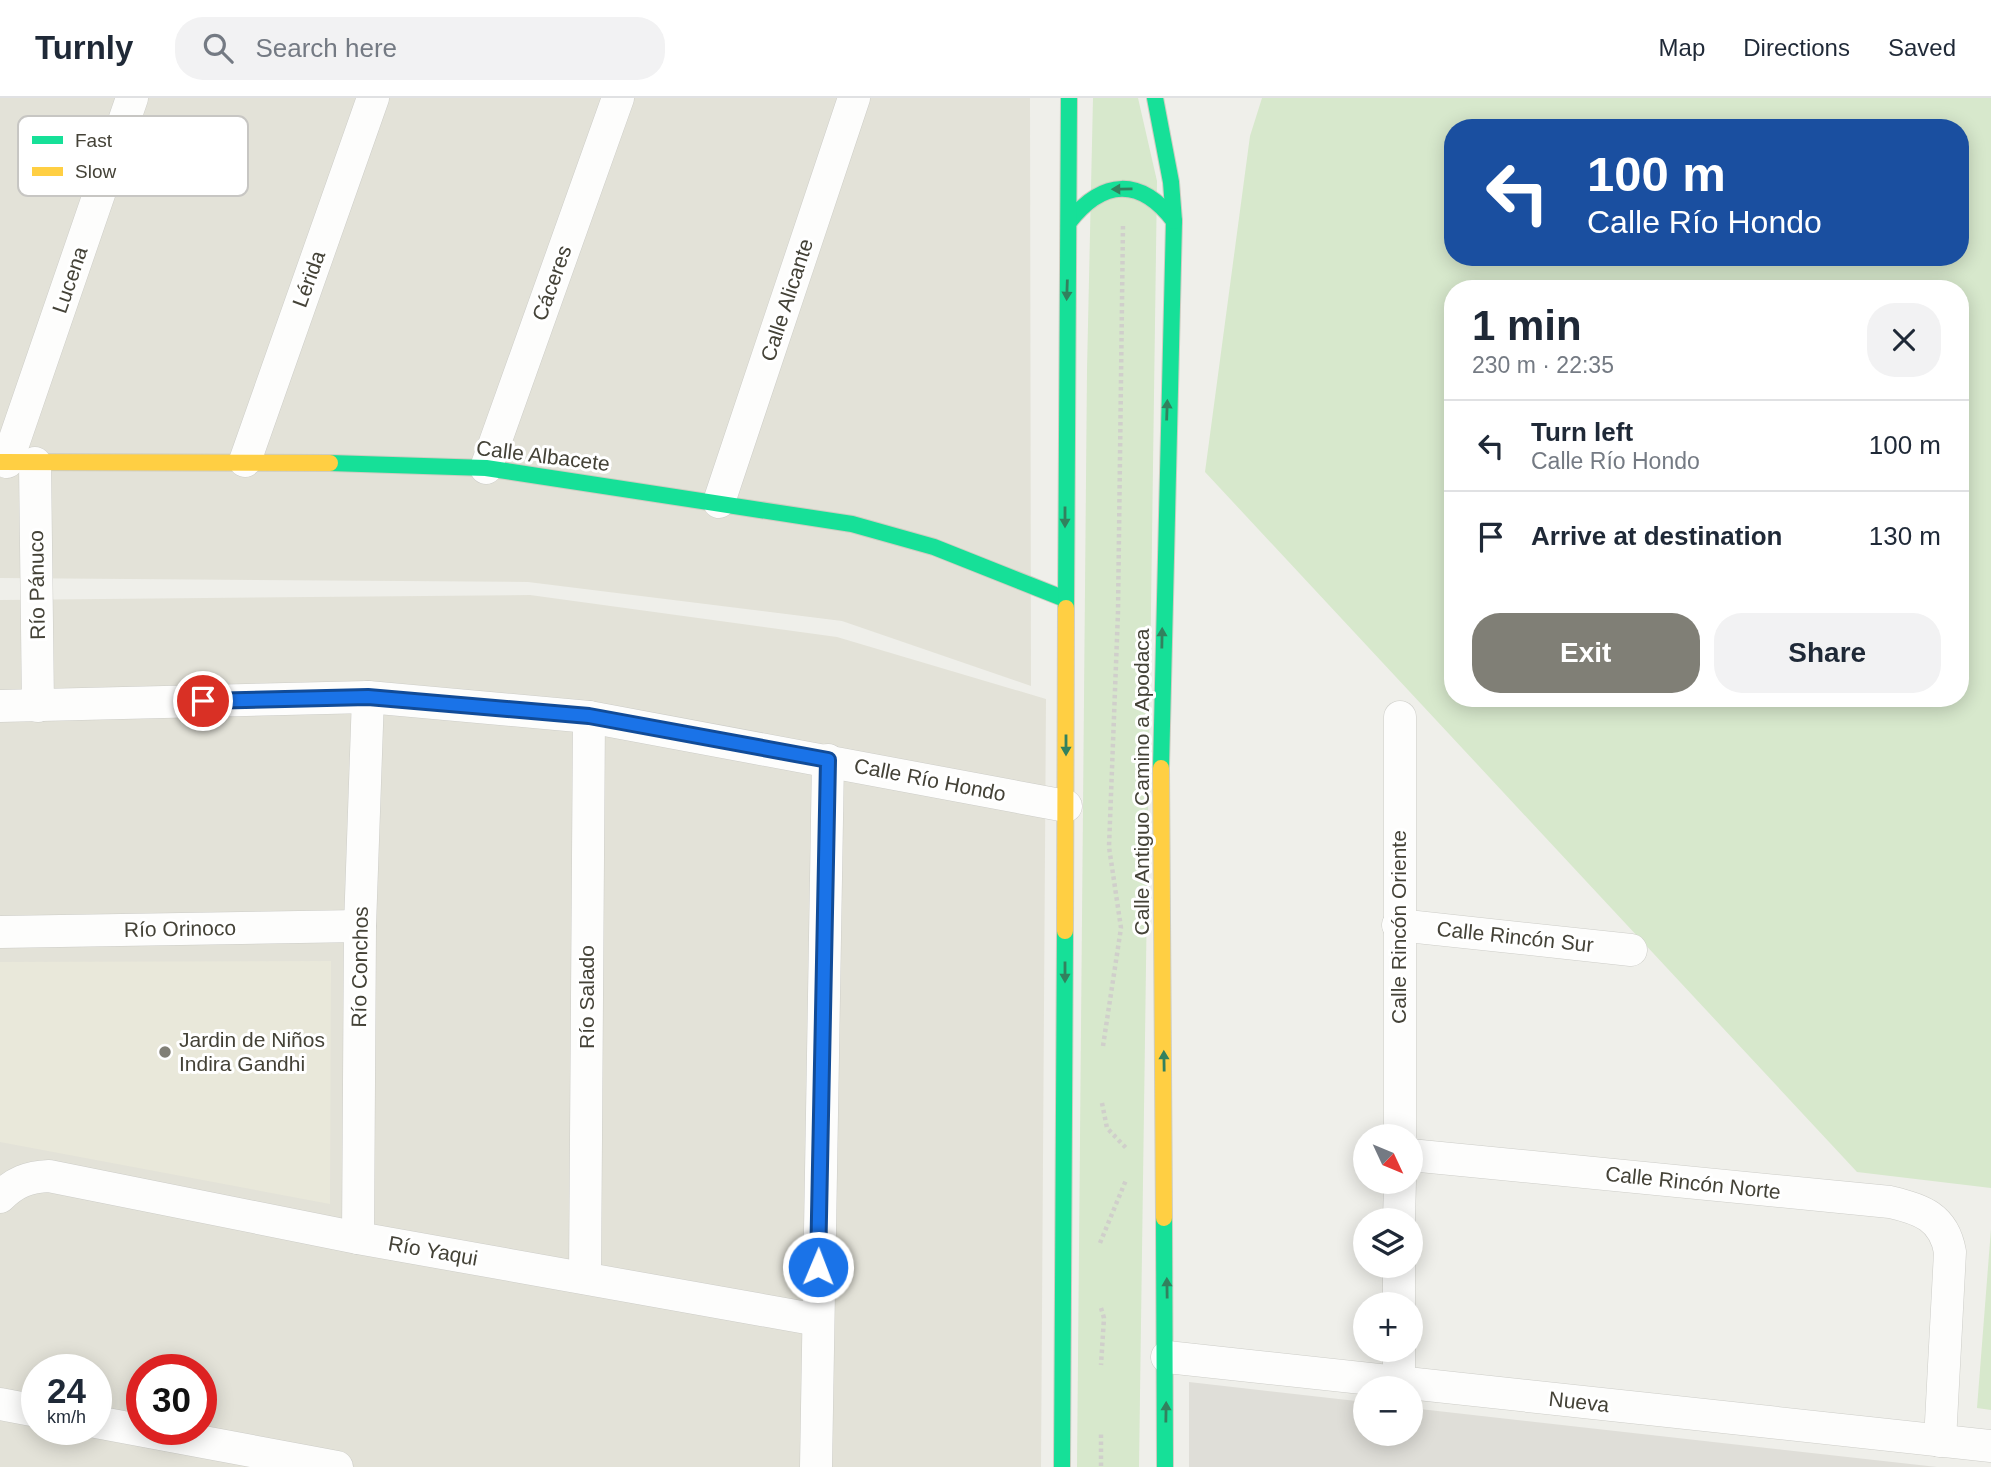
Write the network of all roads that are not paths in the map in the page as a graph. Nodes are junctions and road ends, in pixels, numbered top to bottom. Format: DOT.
graph roads {
  1 [pos="132,98"];
  2 [pos="373,98"];
  3 [pos="618,98"];
  4 [pos="854,98"];
  5 [pos="1069,98"];
  6 [pos="1155,98"];
  7 [pos="126,116"];
  8 [pos="100,196"];
  9 [pos="1174,221"];
  10 [pos="1069,222"];
  11 [pos="244,461"];
  12 [pos="14,463"];
  13 [pos="486,468"];
  14 [pos="719,502"];
  15 [pos="1065,599"];
  16 [pos="368,697"];
  17 [pos="0,706"];
  18 [pos="38,706"];
  19 [pos="589,716"];
  20 [pos="1400,717"];
  21 [pos="828,760"];
  22 [pos="1066,806"];
  23 [pos="1398,925"];
  24 [pos="360,926"];
  25 [pos="0,932"];
  26 [pos="1631,950"];
  27 [pos="1400,1124"];
  28 [pos="1423,1156"];
  29 [pos="0,1197"];
  30 [pos="358,1238"];
  31 [pos="585,1278"];
  32 [pos="818,1320"];
  33 [pos="1167,1357"];
  34 [pos="1353,1377"];
  35 [pos="1423,1385"];
  36 [pos="0,1405"];
  37 [pos="21,1408"];
  38 [pos="112,1425"];
  39 [pos="1940,1441"];
  40 [pos="1991,1446"];
  41 [pos="337,1467"];
  42 [pos="816,1467"];
  43 [pos="1062,1467"];
  44 [pos="1166,1467"];
  1 -- 7 [label="street, Lucena"];
  2 -- 11 [label="street, Lérida"];
  3 -- 13 [label="street, Cáceres"];
  4 -- 14 [label="street, Calle Alicante"];
  5 -- 10 [label="street"];
  6 -- 9 [label="street, Calle Antiguo Camino a Apodaca"];
  8 -- 12 [label="street, Lucena"];
  9 -- 10 [label="street"];
  33 -- 9 [label="street, Calle Antiguo Camino a Apodaca, one-way"];
  10 -- 15 [label="street, one-way"];
  11 -- 12 [label="street, Calle Albacete"];
  11 -- 13 [label="street, Calle Albacete"];
  12 -- 18 [label="street, Río Pánuco"];
  13 -- 14 [label="street, Calle Albacete"];
  14 -- 15 [label="street, Calle Albacete"];
  15 -- 22 [label="street, one-way"];
  16 -- 18 [label="street, Calle Río Hondo"];
  16 -- 19 [label="street, Calle Río Hondo"];
  16 -- 24 [label="street, Río Conchos"];
  17 -- 18 [label="street, Calle Río Hondo"];
  19 -- 21 [label="street, Calle Río Hondo"];
  19 -- 31 [label="street, Río Salado"];
  20 -- 23 [label="street, Calle Rincón Oriente"];
  21 -- 22 [label="street, Calle Río Hondo"];
  21 -- 32 [label="street"];
  22 -- 43 [label="street, one-way"];
  23 -- 26 [label="street, Calle Rincón Sur"];
  23 -- 27 [label="street, Calle Rincón Oriente"];
  24 -- 25 [label="street, Río Orinoco"];
  24 -- 30 [label="street, Río Conchos"];
  28 -- 39 [label="street, Calle Rincón Norte"];
  29 -- 30 [label="street, Río Yaqui"];
  30 -- 31 [label="street, Río Yaqui"];
  31 -- 32 [label="street, Río Yaqui"];
  32 -- 42 [label="street"];
  33 -- 34 [label="street, Nueva"];
  44 -- 33 [label="street, Calle Antiguo Camino a Apodaca, one-way"];
  35 -- 39 [label="street, Nueva"];
  36 -- 37 [label="street"];
  38 -- 41 [label="street"];
  39 -- 40 [label="street, Nueva"];
}
